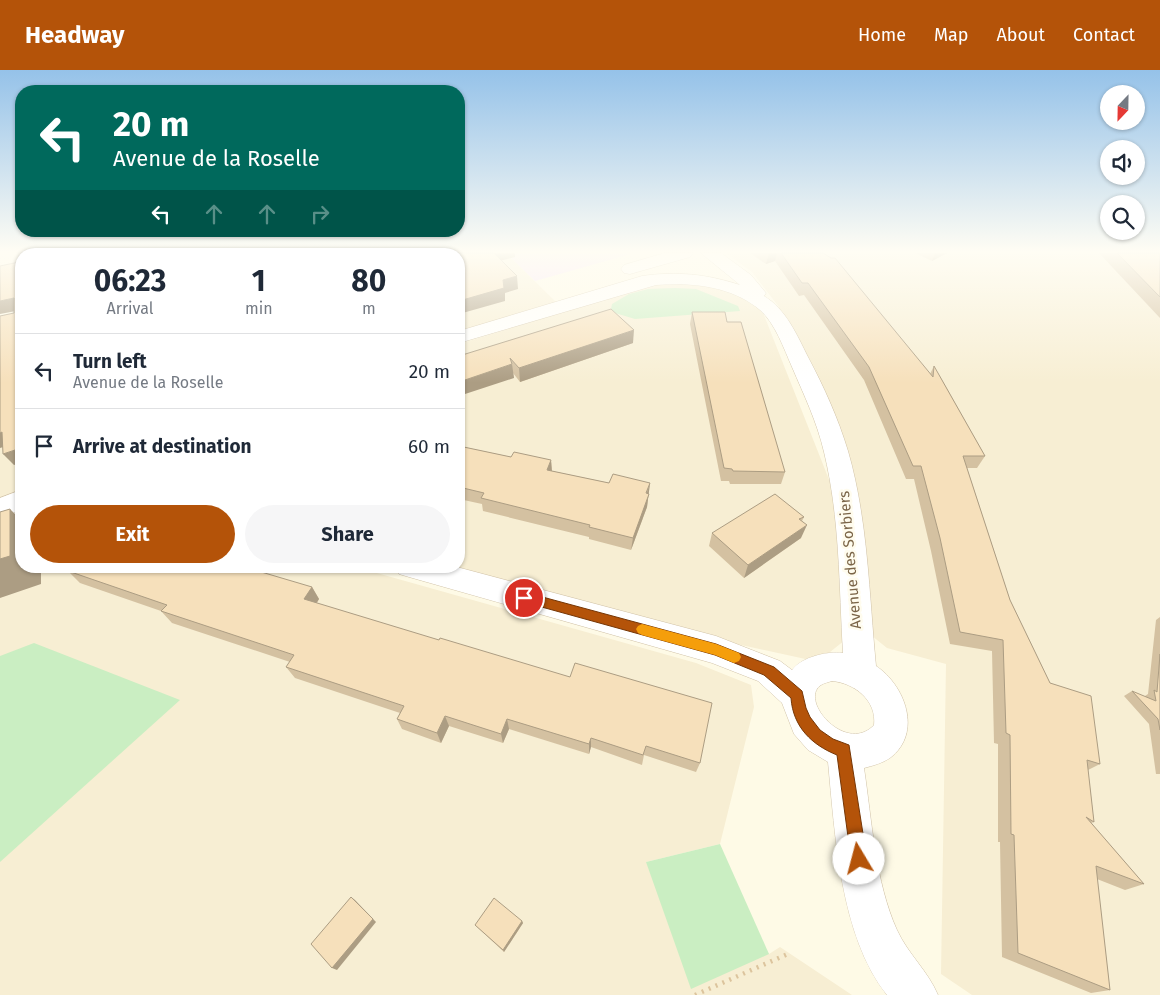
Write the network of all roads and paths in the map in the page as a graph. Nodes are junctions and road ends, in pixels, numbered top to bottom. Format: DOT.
graph roads {
  1 [pos="563,296"];
  2 [pos="593,296"];
  3 [pos="750,296"];
  4 [pos="759,296"];
  5 [pos="566,304"];
  6 [pos="770,309"];
  7 [pos="465,335"];
  8 [pos="15,502"];
  9 [pos="0,508"];
  10 [pos="435,573"];
  11 [pos="860,673"];
  12 [pos="798,695"];
  13 [pos="844,750"];
  14 [pos="790,953"];
  15 [pos="694,995"];
  16 [pos="916,995"];
  1 -- 5 [label="street"];
  2 -- 5 [label="street, Avenue des Sorbiers"];
  3 -- 6 [label="street, Avenue des Sorbiers"];
  4 -- 6 [label="street"];
  5 -- 7 [label="street, Avenue des Sorbiers"];
  6 -- 11 [label="street, Avenue des Sorbiers"];
  8 -- 9 [label="street"];
  10 -- 12 [label="street"];
  11 -- 12 [label="street"];
  11 -- 13 [label="street"];
  12 -- 13 [label="street"];
  13 -- 16 [label="street"];
  14 -- 15 [label="path"];
}
